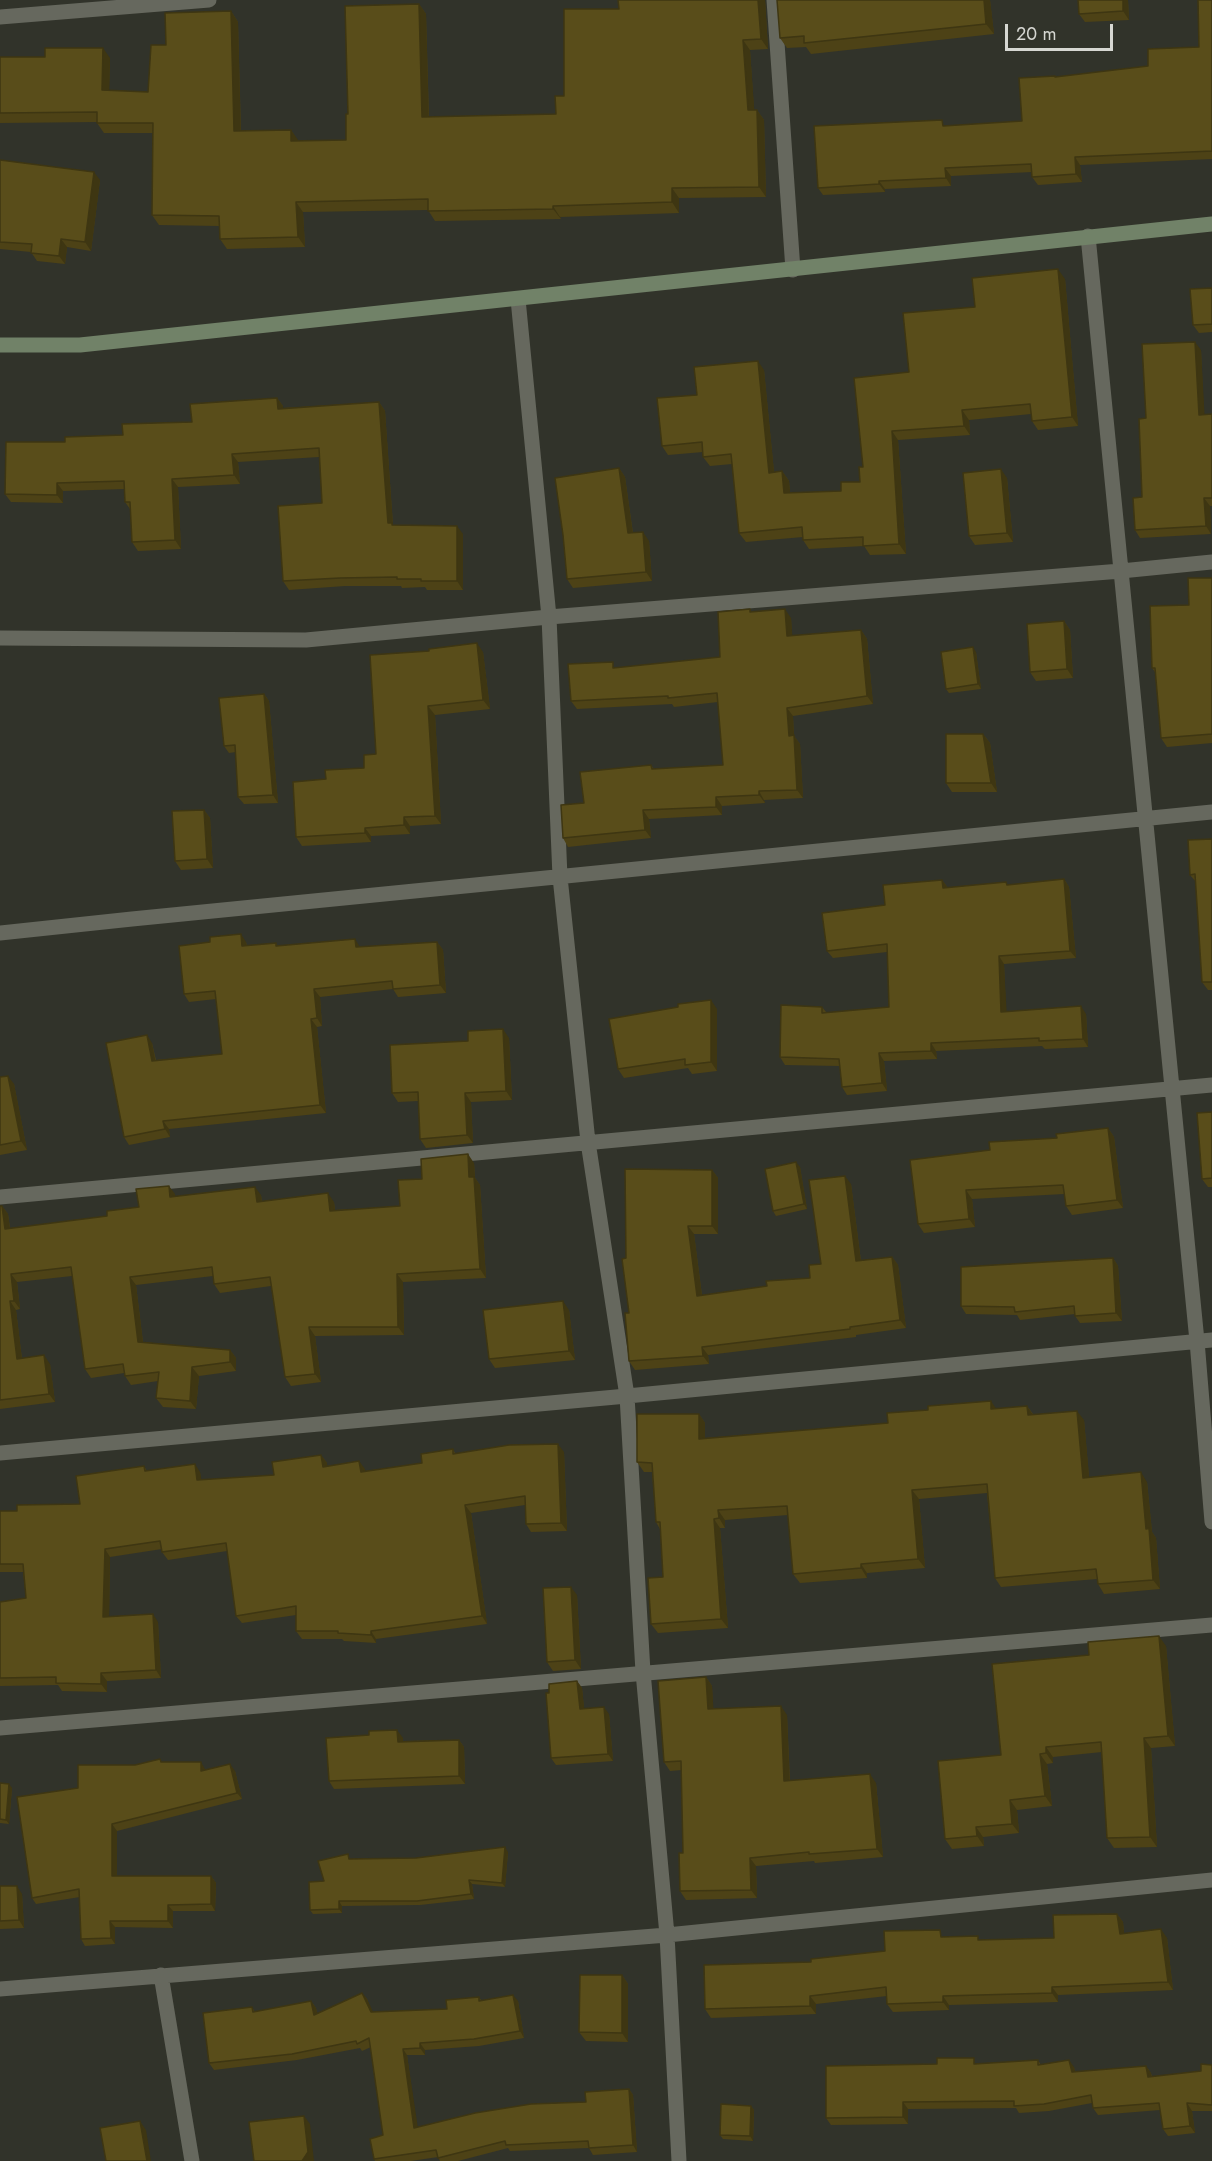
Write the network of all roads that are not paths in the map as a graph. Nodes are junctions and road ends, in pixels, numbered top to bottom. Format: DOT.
graph roads {
  1 [pos="209,0"];
  2 [pos="774,0"];
  3 [pos="0,17"];
  4 [pos="1212,224"];
  5 [pos="1088,236"];
  6 [pos="793,270"];
  7 [pos="518,299"];
  8 [pos="0,345"];
  9 [pos="1212,562"];
  10 [pos="1121,571"];
  11 [pos="549,617"];
  12 [pos="0,638"];
  13 [pos="1212,812"];
  14 [pos="1145,818"];
  15 [pos="560,877"];
  16 [pos="0,933"];
  17 [pos="1212,1085"];
  18 [pos="1172,1088"];
  19 [pos="588,1142"];
  20 [pos="0,1197"];
  21 [pos="1205,1341"];
  22 [pos="627,1396"];
  23 [pos="0,1453"];
  24 [pos="1212,1522"];
  25 [pos="1212,1625"];
  26 [pos="643,1672"];
  27 [pos="0,1728"];
  28 [pos="1212,1880"];
  29 [pos="667,1935"];
  30 [pos="161,1975"];
  31 [pos="0,1989"];
  32 [pos="192,2161"];
  33 [pos="679,2161"];
  1 -- 3 [label="street"];
  2 -- 6 [label="street"];
  4 -- 5 [label="main road"];
  5 -- 6 [label="main road"];
  5 -- 10 [label="street"];
  6 -- 7 [label="main road"];
  7 -- 8 [label="main road"];
  7 -- 11 [label="street"];
  9 -- 10 [label="street"];
  10 -- 11 [label="street"];
  10 -- 14 [label="street"];
  11 -- 12 [label="street"];
  11 -- 15 [label="street"];
  13 -- 14 [label="street"];
  14 -- 15 [label="street"];
  14 -- 18 [label="street"];
  15 -- 16 [label="street"];
  15 -- 19 [label="street"];
  17 -- 18 [label="street"];
  18 -- 19 [label="street"];
  18 -- 21 [label="street"];
  19 -- 20 [label="street"];
  19 -- 22 [label="street"];
  21 -- 22 [label="street"];
  21 -- 24 [label="street"];
  22 -- 23 [label="street"];
  22 -- 26 [label="street"];
  25 -- 26 [label="street"];
  26 -- 27 [label="street"];
  26 -- 29 [label="street"];
  28 -- 29 [label="street"];
  29 -- 30 [label="street"];
  29 -- 33 [label="street"];
  30 -- 31 [label="street"];
  30 -- 32 [label="street"];
}
